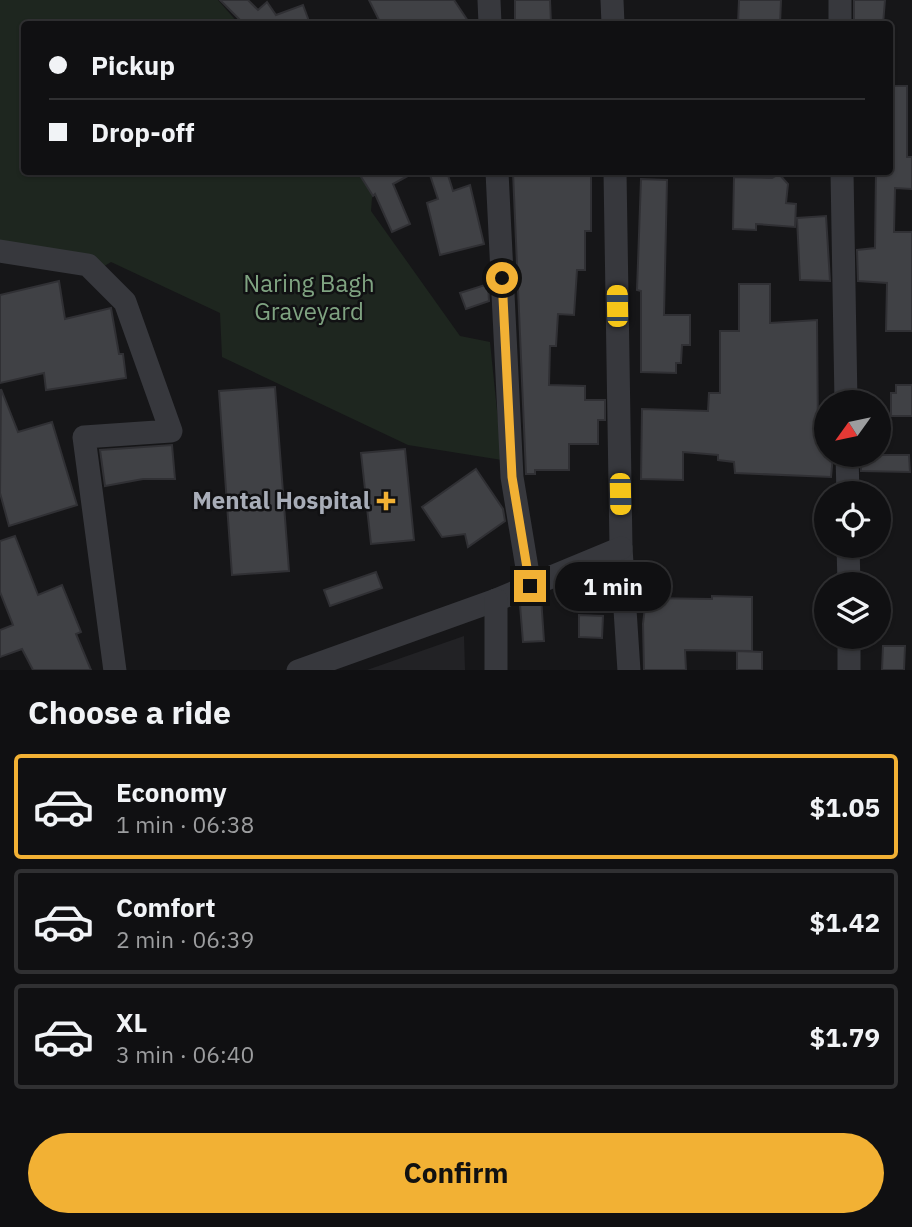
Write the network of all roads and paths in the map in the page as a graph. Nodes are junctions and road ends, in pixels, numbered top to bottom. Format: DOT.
graph roads {
  1 [pos="489,0"];
  2 [pos="612,0"];
  3 [pos="840,0"];
  4 [pos="490,21"];
  5 [pos="612,21"];
  6 [pos="840,21"];
  7 [pos="497,175"];
  8 [pos="615,175"];
  9 [pos="842,175"];
  10 [pos="0,251"];
  11 [pos="846,390"];
  12 [pos="621,548"];
  13 [pos="530,586"];
  14 [pos="496,600"];
  15 [pos="849,649"];
  16 [pos="115,670"];
  17 [pos="298,670"];
  18 [pos="496,670"];
  19 [pos="629,670"];
  20 [pos="849,670"];
  1 -- 4 [label="street"];
  2 -- 5 [label="street"];
  3 -- 6 [label="street"];
  7 -- 13 [label="street"];
  8 -- 12 [label="street"];
  9 -- 11 [label="street"];
  10 -- 16 [label="street"];
  12 -- 13 [label="street"];
  12 -- 19 [label="street"];
  13 -- 14 [label="street"];
  14 -- 17 [label="street"];
  14 -- 18 [label="street"];
  15 -- 20 [label="street"];
}
